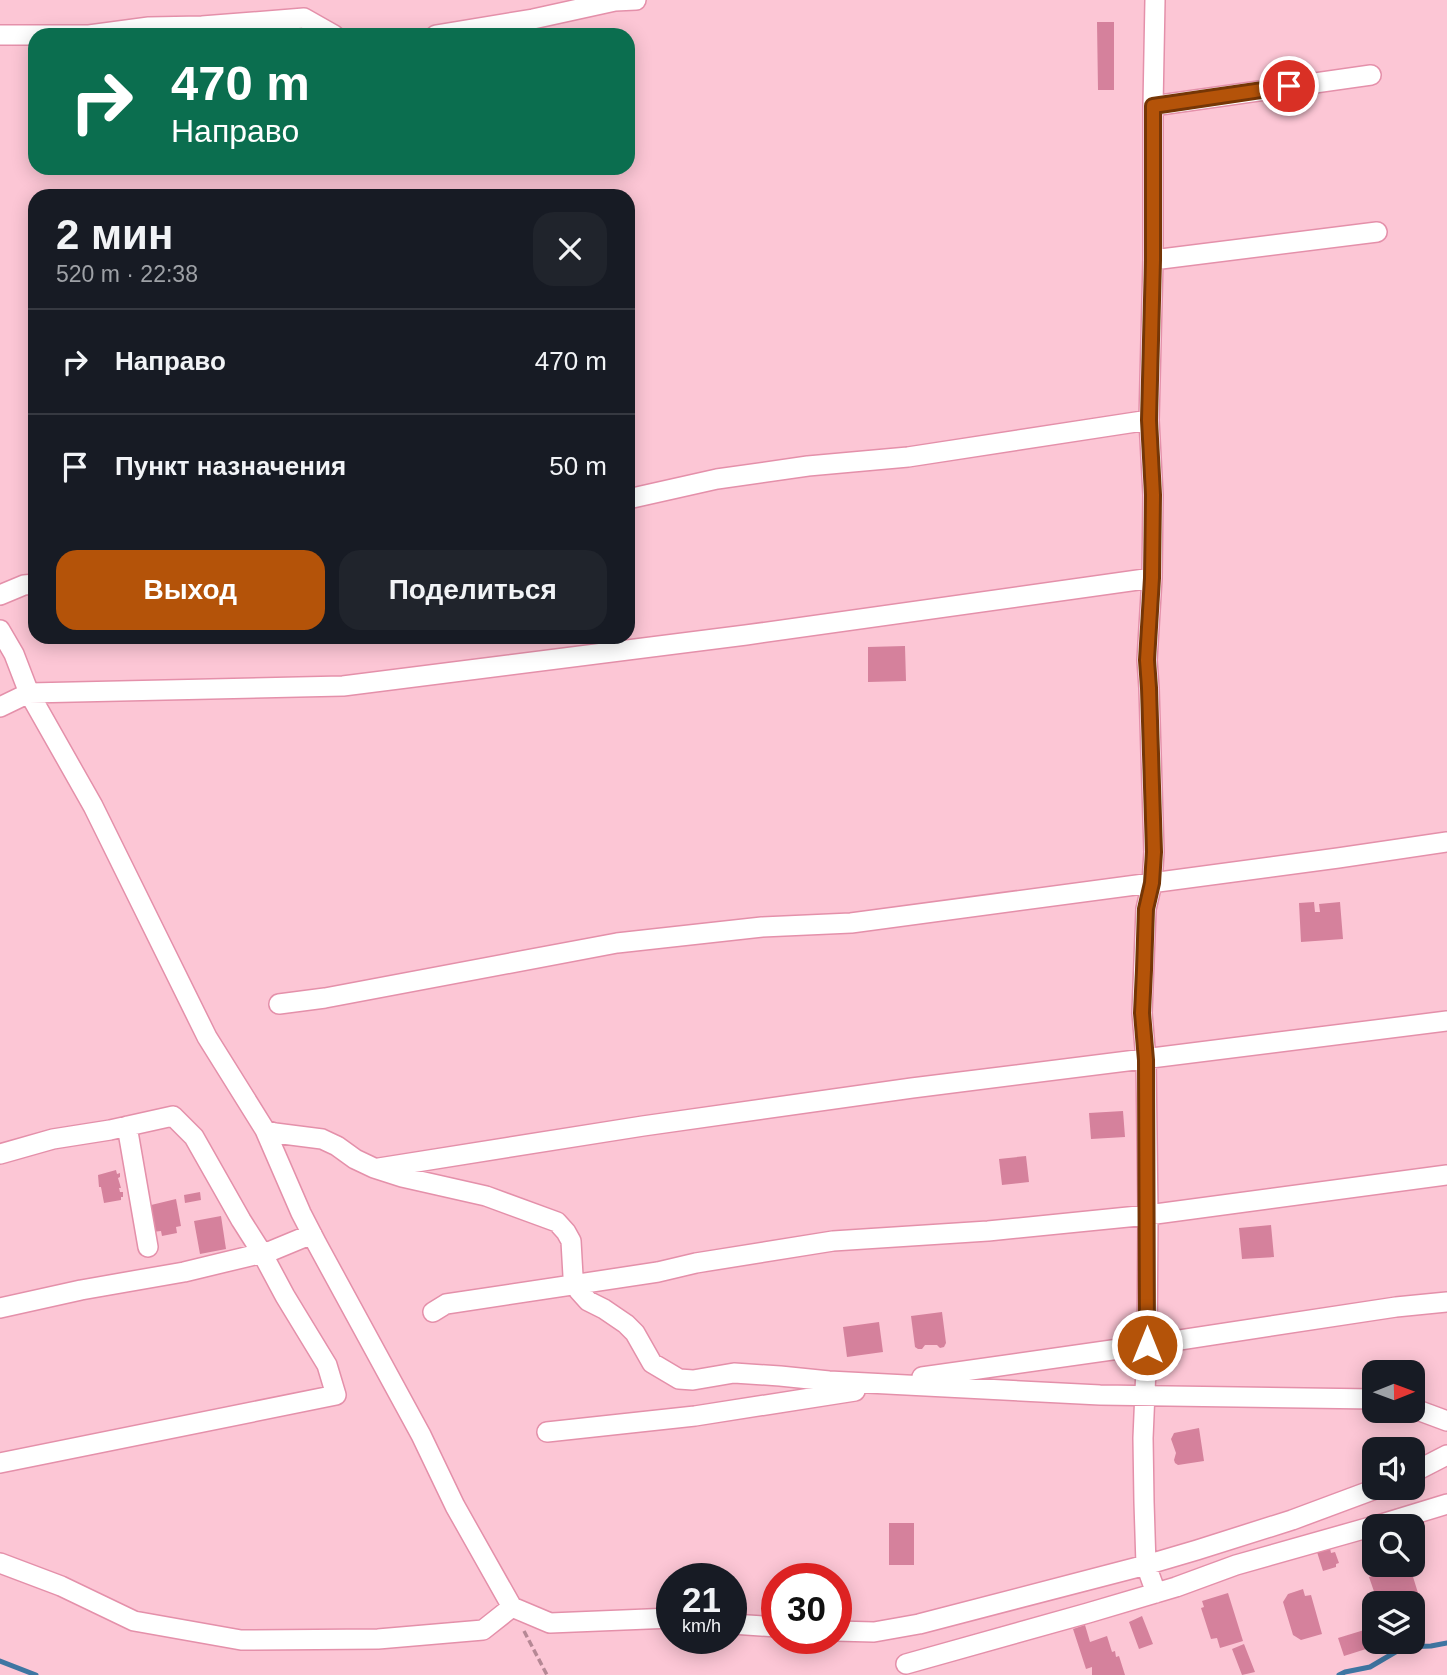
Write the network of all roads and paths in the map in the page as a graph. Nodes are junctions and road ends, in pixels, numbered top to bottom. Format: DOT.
graph roads {
  1 [pos="636,0"];
  2 [pos="1155,0"];
  3 [pos="142,28"];
  4 [pos="322,28"];
  5 [pos="478,28"];
  6 [pos="0,36"];
  7 [pos="28,36"];
  8 [pos="1371,75"];
  9 [pos="1153,106"];
  10 [pos="1377,232"];
  11 [pos="1153,260"];
  12 [pos="1149,420"];
  13 [pos="635,497"];
  14 [pos="1152,578"];
  15 [pos="28,585"];
  16 [pos="0,595"];
  17 [pos="0,631"];
  18 [pos="29,693"];
  19 [pos="0,706"];
  20 [pos="1447,842"];
  21 [pos="1152,883"];
  22 [pos="279,1004"];
  23 [pos="1447,1021"];
  24 [pos="1146,1060"];
  25 [pos="127,1126"];
  26 [pos="265,1130"];
  27 [pos="0,1154"];
  28 [pos="374,1168"];
  29 [pos="1447,1175"];
  30 [pos="1148,1215"];
  31 [pos="312,1234"];
  32 [pos="148,1247"];
  33 [pos="262,1253"];
  34 [pos="576,1285"];
  35 [pos="1447,1302"];
  36 [pos="0,1308"];
  37 [pos="433,1312"];
  38 [pos="1147,1345"];
  39 [pos="894,1384"];
  40 [pos="1145,1396"];
  41 [pos="1362,1399"];
  42 [pos="1425,1413"];
  43 [pos="1447,1421"];
  44 [pos="547,1432"];
  45 [pos="1447,1455"];
  46 [pos="0,1464"];
  47 [pos="1425,1466"];
  48 [pos="1362,1494"];
  49 [pos="1447,1504"];
  50 [pos="1414,1514"];
  51 [pos="1362,1529"];
  52 [pos="0,1563"];
  53 [pos="1146,1565"];
  54 [pos="1156,1593"];
  55 [pos="512,1607"];
  56 [pos="656,1619"];
  57 [pos="852,1631"];
  58 [pos="905,1664"];
  59 [pos="547,1675"];
  1 -- 5 [label="street"];
  2 -- 9 [label="street"];
  3 -- 4 [label="street"];
  6 -- 7 [label="street"];
  8 -- 9 [label="street"];
  9 -- 11 [label="street"];
  10 -- 11 [label="street"];
  11 -- 12 [label="street"];
  12 -- 13 [label="street"];
  12 -- 14 [label="street"];
  14 -- 18 [label="street"];
  14 -- 21 [label="street"];
  15 -- 16 [label="street"];
  17 -- 18 [label="street"];
  18 -- 19 [label="street"];
  18 -- 26 [label="street"];
  20 -- 21 [label="street"];
  21 -- 22 [label="street"];
  21 -- 24 [label="street"];
  23 -- 24 [label="street"];
  24 -- 28 [label="street"];
  24 -- 30 [label="street"];
  25 -- 27 [label="street"];
  25 -- 32 [label="street"];
  25 -- 33 [label="street"];
  26 -- 28 [label="street"];
  26 -- 31 [label="street"];
  28 -- 34 [label="street"];
  29 -- 30 [label="street"];
  30 -- 34 [label="street"];
  30 -- 38 [label="street"];
  31 -- 33 [label="street"];
  31 -- 55 [label="street"];
  33 -- 36 [label="street"];
  33 -- 46 [label="street"];
  34 -- 37 [label="street"];
  34 -- 39 [label="street"];
  35 -- 38 [label="street"];
  38 -- 39 [label="street"];
  38 -- 40 [label="street"];
  39 -- 40 [label="street"];
  39 -- 44 [label="street"];
  40 -- 41 [label="street"];
  40 -- 53 [label="street"];
  42 -- 43 [label="street"];
  45 -- 47 [label="street"];
  48 -- 53 [label="street"];
  49 -- 50 [label="street"];
  51 -- 54 [label="street"];
  52 -- 55 [label="street"];
  53 -- 54 [label="street"];
  53 -- 57 [label="street"];
  54 -- 58 [label="street"];
  55 -- 56 [label="street"];
  55 -- 59 [label="path"];
}
